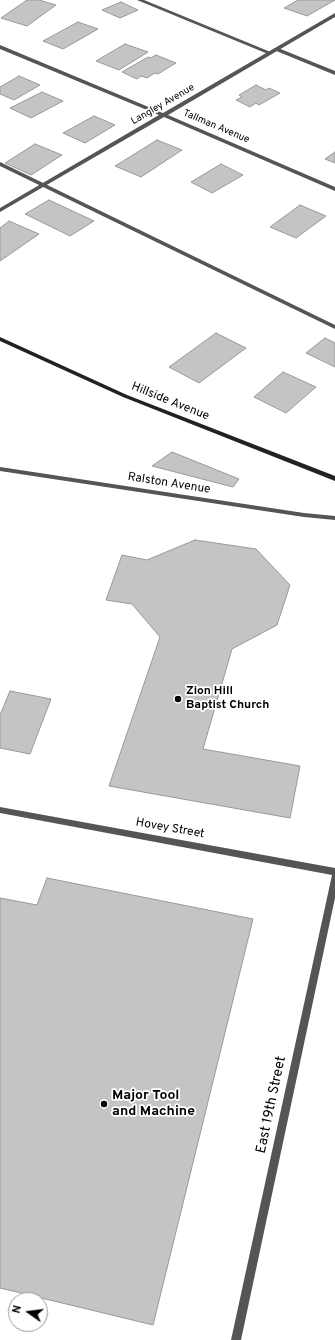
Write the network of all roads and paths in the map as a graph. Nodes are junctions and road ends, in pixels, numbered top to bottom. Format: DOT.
graph roads {
  1 [pos="140,0"];
  2 [pos="335,15"];
  3 [pos="0,47"];
  4 [pos="273,51"];
  5 [pos="335,73"];
  6 [pos="164,115"];
  7 [pos="0,164"];
  8 [pos="44,184"];
  9 [pos="335,189"];
  10 [pos="0,210"];
  11 [pos="335,327"];
  12 [pos="0,339"];
  13 [pos="0,469"];
  14 [pos="335,479"];
  15 [pos="335,518"];
  16 [pos="0,810"];
  17 [pos="335,872"];
  18 [pos="335,877"];
  19 [pos="236,1340"];
  1 -- 4 [label="street"];
  2 -- 4 [label="street, Langley Avenue"];
  3 -- 6 [label="street, Tallman Avenue"];
  4 -- 5 [label="street"];
  4 -- 6 [label="street, Langley Avenue"];
  6 -- 8 [label="street, Langley Avenue"];
  6 -- 9 [label="street, Tallman Avenue"];
  7 -- 8 [label="street"];
  8 -- 10 [label="street, Langley Avenue"];
  8 -- 11 [label="street"];
  12 -- 14 [label="street, Hillside Avenue"];
  13 -- 15 [label="street, Ralston Avenue"];
  16 -- 17 [label="street, Hovey Street"];
  18 -- 19 [label="street, East 19th Street"];
}
